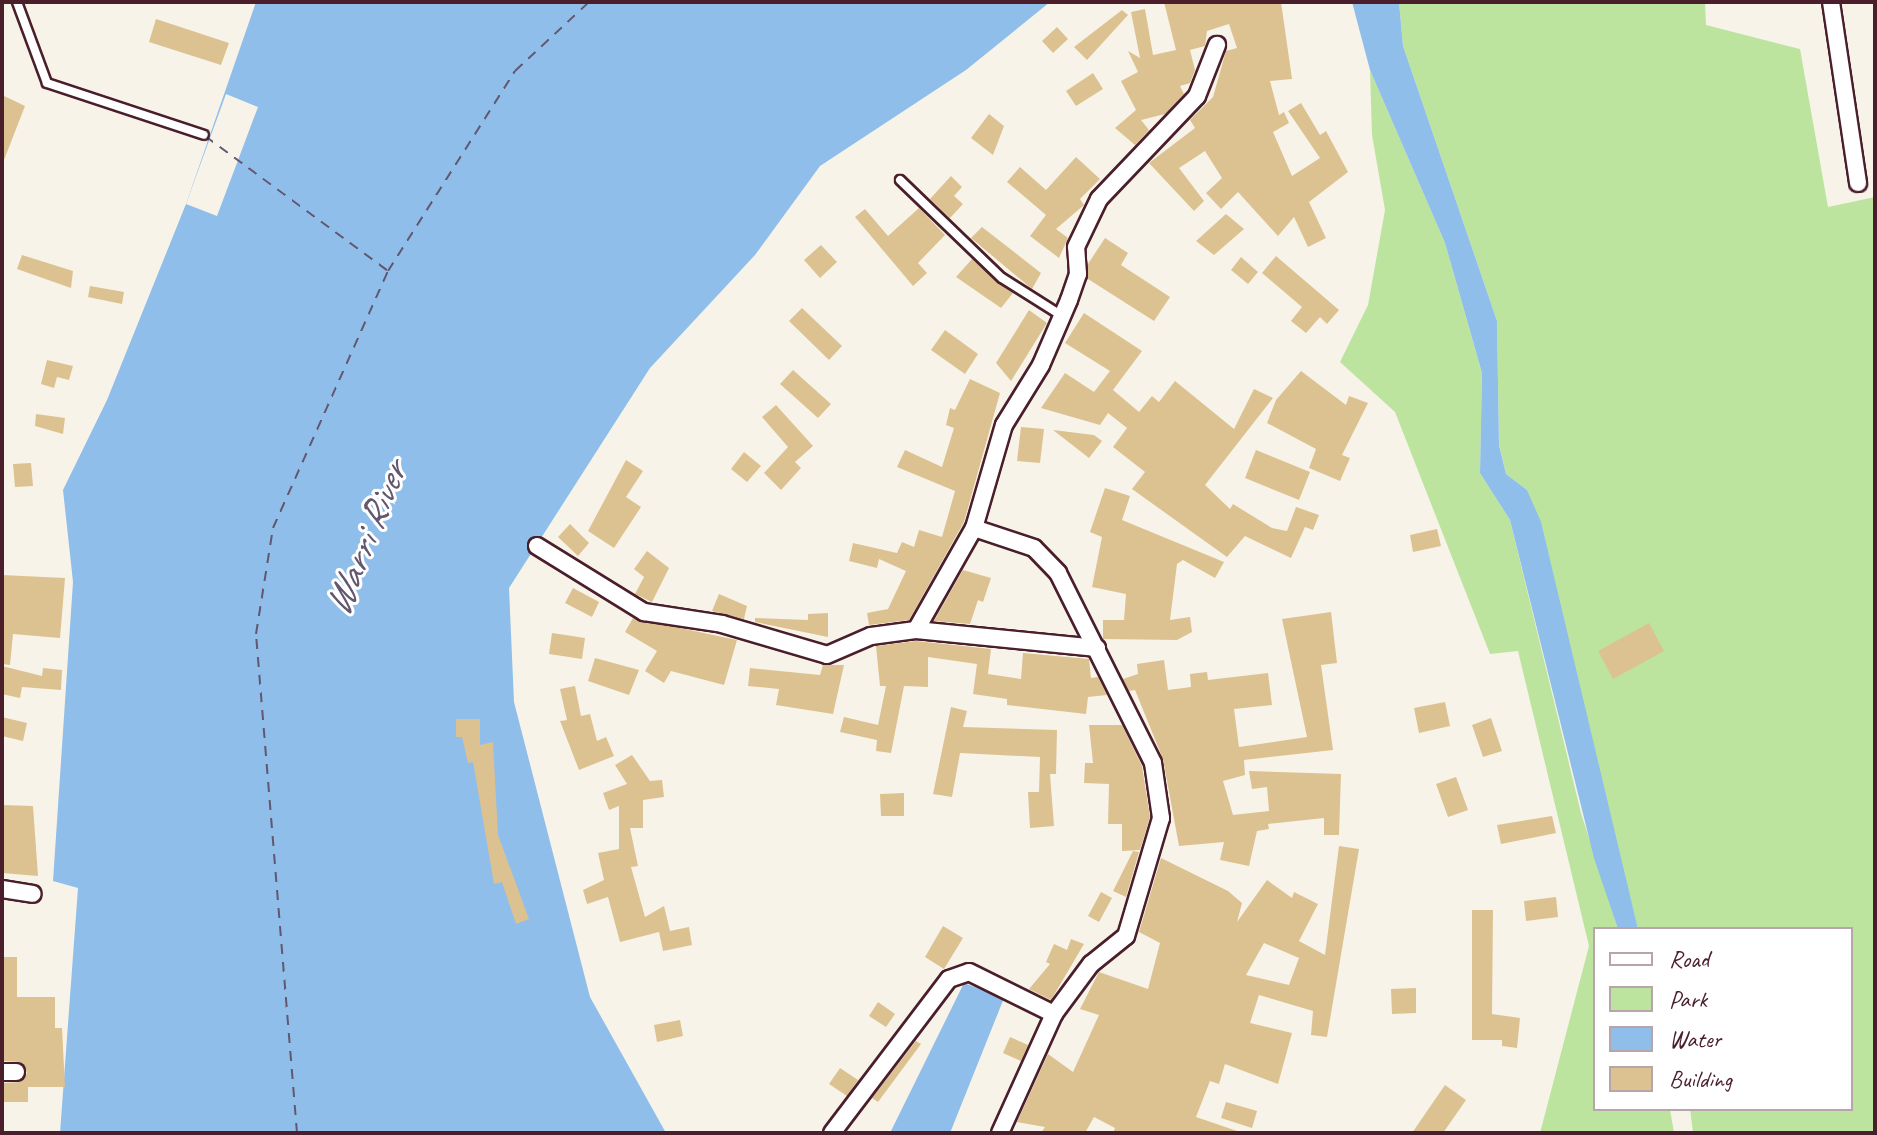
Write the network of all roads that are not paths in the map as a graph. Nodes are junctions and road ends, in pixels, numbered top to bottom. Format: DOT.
graph roads {
  1 [pos="17,2"];
  2 [pos="1831,2"];
  3 [pos="1217,45"];
  4 [pos="204,135"];
  5 [pos="900,180"];
  6 [pos="1858,183"];
  7 [pos="1062,316"];
  8 [pos="974,528"];
  9 [pos="537,546"];
  10 [pos="916,630"];
  11 [pos="1097,648"];
  12 [pos="2,889"];
  13 [pos="33,894"];
  14 [pos="1054,1014"];
  15 [pos="832,1133"];
  16 [pos="1000,1133"];
  1 -- 4 [label="lane"];
  2 -- 6 [label="street"];
  3 -- 7 [label="street"];
  5 -- 7 [label="lane"];
  7 -- 8 [label="street"];
  8 -- 10 [label="street"];
  8 -- 11 [label="street"];
  9 -- 10 [label="street"];
  10 -- 11 [label="street"];
  11 -- 14 [label="street"];
  12 -- 13 [label="street"];
  14 -- 15 [label="street"];
  14 -- 16 [label="street"];
}
